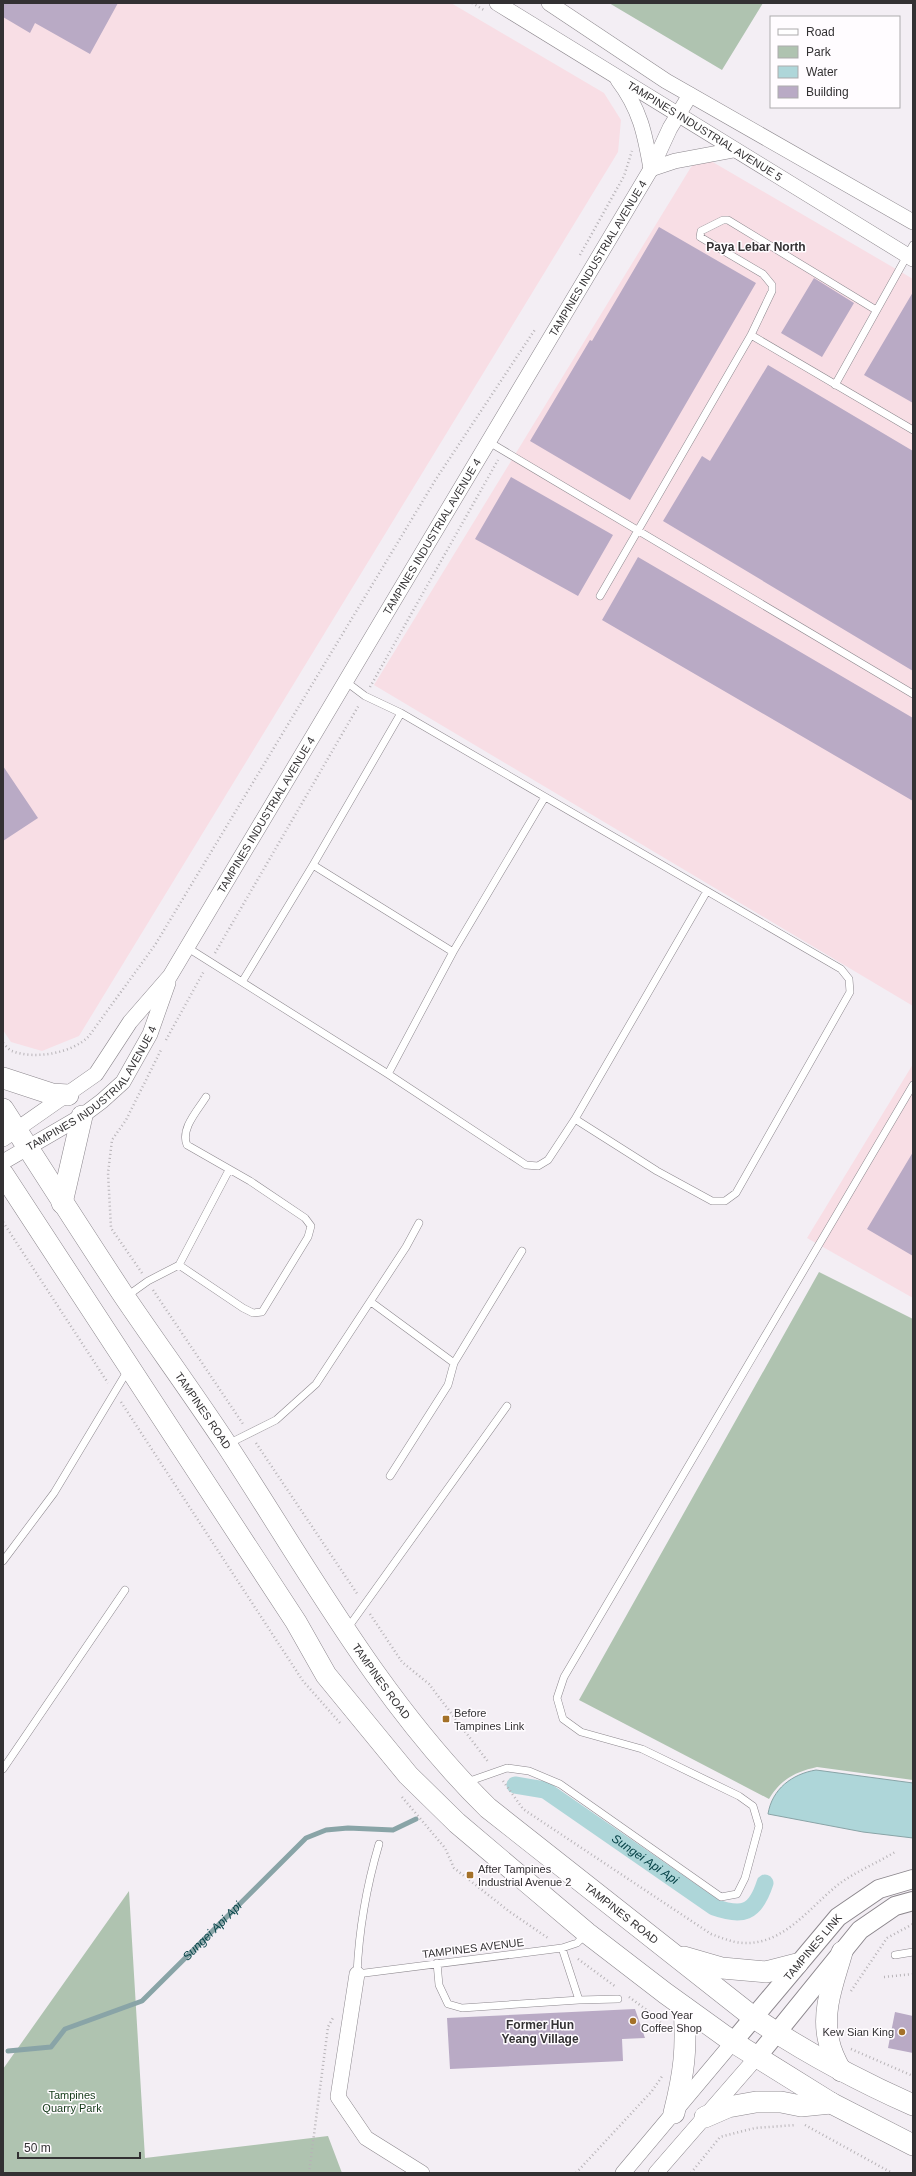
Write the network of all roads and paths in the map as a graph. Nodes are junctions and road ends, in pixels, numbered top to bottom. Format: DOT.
graph roads {
  1 [pos="472,3"];
  2 [pos="549,3"];
  3 [pos="491,7"];
  4 [pos="614,74"];
  5 [pos="690,95"];
  6 [pos="677,113"];
  7 [pos="633,148"];
  8 [pos="734,150"];
  9 [pos="651,169"];
  10 [pos="913,222"];
  11 [pos="911,253"];
  12 [pos="578,258"];
  13 [pos="876,310"];
  14 [pos="538,326"];
  15 [pos="751,335"];
  16 [pos="835,385"];
  17 [pos="913,430"];
  18 [pos="489,442"];
  19 [pos="503,451"];
  20 [pos="637,530"];
  21 [pos="600,596"];
  22 [pos="345,681"];
  23 [pos="913,694"];
  24 [pos="365,696"];
  25 [pos="401,713"];
  26 [pos="545,797"];
  27 [pos="313,865"];
  28 [pos="707,891"];
  29 [pos="188,948"];
  30 [pos="454,952"];
  31 [pos="210,961"];
  32 [pos="170,976"];
  33 [pos="242,982"];
  34 [pos="3,1043"];
  35 [pos="388,1074"];
  36 [pos="3,1078"];
  37 [pos="913,1085"];
  38 [pos="68,1095"];
  39 [pos="206,1097"];
  40 [pos="3,1109"];
  41 [pos="82,1116"];
  42 [pos="575,1119"];
  43 [pos="16,1139"];
  44 [pos="3,1162"];
  45 [pos="229,1170"];
  46 [pos="3,1174"];
  47 [pos="62,1203"];
  48 [pos="3,1222"];
  49 [pos="420,1222"];
  50 [pos="522,1251"];
  51 [pos="179,1265"];
  52 [pos="148,1281"];
  53 [pos="125,1297"];
  54 [pos="371,1302"];
  55 [pos="454,1363"];
  56 [pos="130,1366"];
  57 [pos="114,1392"];
  58 [pos="507,1406"];
  59 [pos="249,1433"];
  60 [pos="226,1445"];
  61 [pos="390,1476"];
  62 [pos="3,1561"];
  63 [pos="125,1590"];
  64 [pos="364,1605"];
  65 [pos="345,1632"];
  66 [pos="3,1769"];
  67 [pos="496,1772"];
  68 [pos="463,1783"];
  69 [pos="379,1844"];
  70 [pos="895,1852"];
  71 [pos="913,1879"];
  72 [pos="913,1901"];
  73 [pos="913,1924"];
  74 [pos="587,1933"];
  75 [pos="562,1948"];
  76 [pos="842,1952"];
  77 [pos="913,1952"];
  78 [pos="674,1954"];
  79 [pos="895,1955"];
  80 [pos="437,1963"];
  81 [pos="797,1964"];
  82 [pos="357,1974"];
  83 [pos="913,1974"];
  84 [pos="884,1977"];
  85 [pos="848,1994"];
  86 [pos="618,1999"];
  87 [pos="579,2000"];
  88 [pos="684,2007"];
  89 [pos="754,2017"];
  90 [pos="776,2032"];
  91 [pos="733,2042"];
  92 [pos="849,2042"];
  93 [pos="757,2057"];
  94 [pos="841,2071"];
  95 [pos="664,2073"];
  96 [pos="913,2076"];
  97 [pos="831,2103"];
  98 [pos="913,2105"];
  99 [pos="674,2113"];
  100 [pos="705,2117"];
  101 [pos="913,2145"];
  102 [pos="422,2173"];
  103 [pos="576,2173"];
  104 [pos="623,2173"];
  105 [pos="656,2173"];
  106 [pos="691,2173"];
  107 [pos="892,2173"];
  1 -- 3 [label="path"];
  2 -- 5 [label="street, TAMPINES INDUSTRIAL AVENUE 5"];
  3 -- 4 [label="street, TAMPINES INDUSTRIAL AVENUE 5"];
  4 -- 6 [label="street, TAMPINES INDUSTRIAL AVENUE 5"];
  4 -- 9 [label="street"];
  5 -- 6 [label="street, TAMPINES INDUSTRIAL AVENUE 4"];
  5 -- 10 [label="street, TAMPINES INDUSTRIAL AVENUE 5"];
  6 -- 8 [label="street, TAMPINES INDUSTRIAL AVENUE 5"];
  6 -- 9 [label="street, TAMPINES INDUSTRIAL AVENUE 4"];
  7 -- 12 [label="path"];
  8 -- 9 [label="street"];
  8 -- 11 [label="street, TAMPINES INDUSTRIAL AVENUE 5"];
  9 -- 18 [label="street, TAMPINES INDUSTRIAL AVENUE 4"];
  11 -- 13 [label="lane"];
  13 -- 15 [label="lane"];
  13 -- 16 [label="lane"];
  14 -- 34 [label="path"];
  15 -- 16 [label="lane"];
  15 -- 20 [label="lane"];
  16 -- 17 [label="lane"];
  18 -- 19 [label="lane"];
  18 -- 22 [label="street, TAMPINES INDUSTRIAL AVENUE 4"];
  19 -- 20 [label="lane"];
  19 -- 24 [label="path"];
  20 -- 21 [label="lane"];
  20 -- 23 [label="lane"];
  22 -- 24 [label="lane"];
  22 -- 29 [label="street, TAMPINES INDUSTRIAL AVENUE 4"];
  24 -- 25 [label="lane"];
  24 -- 31 [label="path"];
  25 -- 26 [label="lane"];
  25 -- 27 [label="lane"];
  26 -- 28 [label="lane"];
  26 -- 30 [label="lane"];
  27 -- 30 [label="lane"];
  27 -- 33 [label="lane"];
  28 -- 42 [label="lane"];
  28 -- 42 [label="lane"];
  29 -- 31 [label="lane"];
  29 -- 32 [label="street, TAMPINES INDUSTRIAL AVENUE 4"];
  30 -- 35 [label="lane"];
  31 -- 33 [label="lane"];
  31 -- 52 [label="path"];
  32 -- 38 [label="street, TAMPINES INDUSTRIAL AVENUE 4"];
  32 -- 41 [label="street, TAMPINES INDUSTRIAL AVENUE 4"];
  33 -- 35 [label="lane"];
  35 -- 42 [label="lane"];
  36 -- 38 [label="main road"];
  37 -- 67 [label="lane"];
  38 -- 43 [label="street, TAMPINES INDUSTRIAL AVENUE 4"];
  39 -- 45 [label="lane"];
  40 -- 43 [label="main road, TAMPINES ROAD"];
  41 -- 43 [label="street, TAMPINES INDUSTRIAL AVENUE 4"];
  41 -- 47 [label="main road"];
  43 -- 44 [label="street, TAMPINES INDUSTRIAL AVENUE 4"];
  43 -- 47 [label="main road, TAMPINES ROAD"];
  45 -- 51 [label="lane"];
  45 -- 51 [label="lane"];
  46 -- 56 [label="main road"];
  47 -- 53 [label="main road, TAMPINES ROAD"];
  48 -- 57 [label="path"];
  49 -- 54 [label="lane"];
  50 -- 55 [label="lane"];
  51 -- 52 [label="lane"];
  52 -- 53 [label="lane"];
  52 -- 59 [label="path"];
  53 -- 60 [label="main road, TAMPINES ROAD"];
  54 -- 55 [label="lane"];
  54 -- 59 [label="lane"];
  55 -- 61 [label="lane"];
  56 -- 57 [label="lane"];
  56 -- 74 [label="main road"];
  57 -- 62 [label="lane"];
  58 -- 64 [label="lane"];
  59 -- 60 [label="lane"];
  59 -- 64 [label="path"];
  60 -- 65 [label="main road, TAMPINES ROAD"];
  63 -- 66 [label="lane"];
  64 -- 65 [label="lane"];
  64 -- 67 [label="path"];
  65 -- 68 [label="main road, TAMPINES ROAD"];
  67 -- 68 [label="lane"];
  67 -- 70 [label="path"];
  68 -- 78 [label="main road, TAMPINES ROAD"];
  69 -- 82 [label="lane"];
  71 -- 81 [label="street, TAMPINES LINK"];
  72 -- 76 [label="street"];
  73 -- 85 [label="path"];
  74 -- 75 [label="lane, TAMPINES AVENUE"];
  74 -- 88 [label="main road"];
  75 -- 80 [label="lane, TAMPINES AVENUE"];
  75 -- 87 [label="lane"];
  76 -- 90 [label="street"];
  76 -- 94 [label="main road"];
  77 -- 79 [label="lane"];
  78 -- 81 [label="main road"];
  78 -- 89 [label="main road, TAMPINES ROAD"];
  80 -- 82 [label="lane, TAMPINES AVENUE"];
  80 -- 87 [label="lane"];
  81 -- 89 [label="street, TAMPINES LINK"];
  82 -- 102 [label="street"];
  83 -- 84 [label="path"];
  86 -- 87 [label="lane"];
  88 -- 91 [label="main road"];
  88 -- 99 [label="main road"];
  89 -- 90 [label="main road, TAMPINES ROAD"];
  89 -- 91 [label="street, TAMPINES LINK"];
  90 -- 93 [label="street"];
  90 -- 94 [label="main road, TAMPINES ROAD"];
  91 -- 93 [label="main road"];
  91 -- 99 [label="street"];
  92 -- 96 [label="path"];
  93 -- 97 [label="main road"];
  93 -- 100 [label="street"];
  94 -- 98 [label="main road, TAMPINES ROAD"];
  95 -- 103 [label="path"];
  97 -- 100 [label="main road"];
  97 -- 101 [label="main road"];
  99 -- 104 [label="street"];
  100 -- 105 [label="street"];
  106 -- 107 [label="path"];
}
